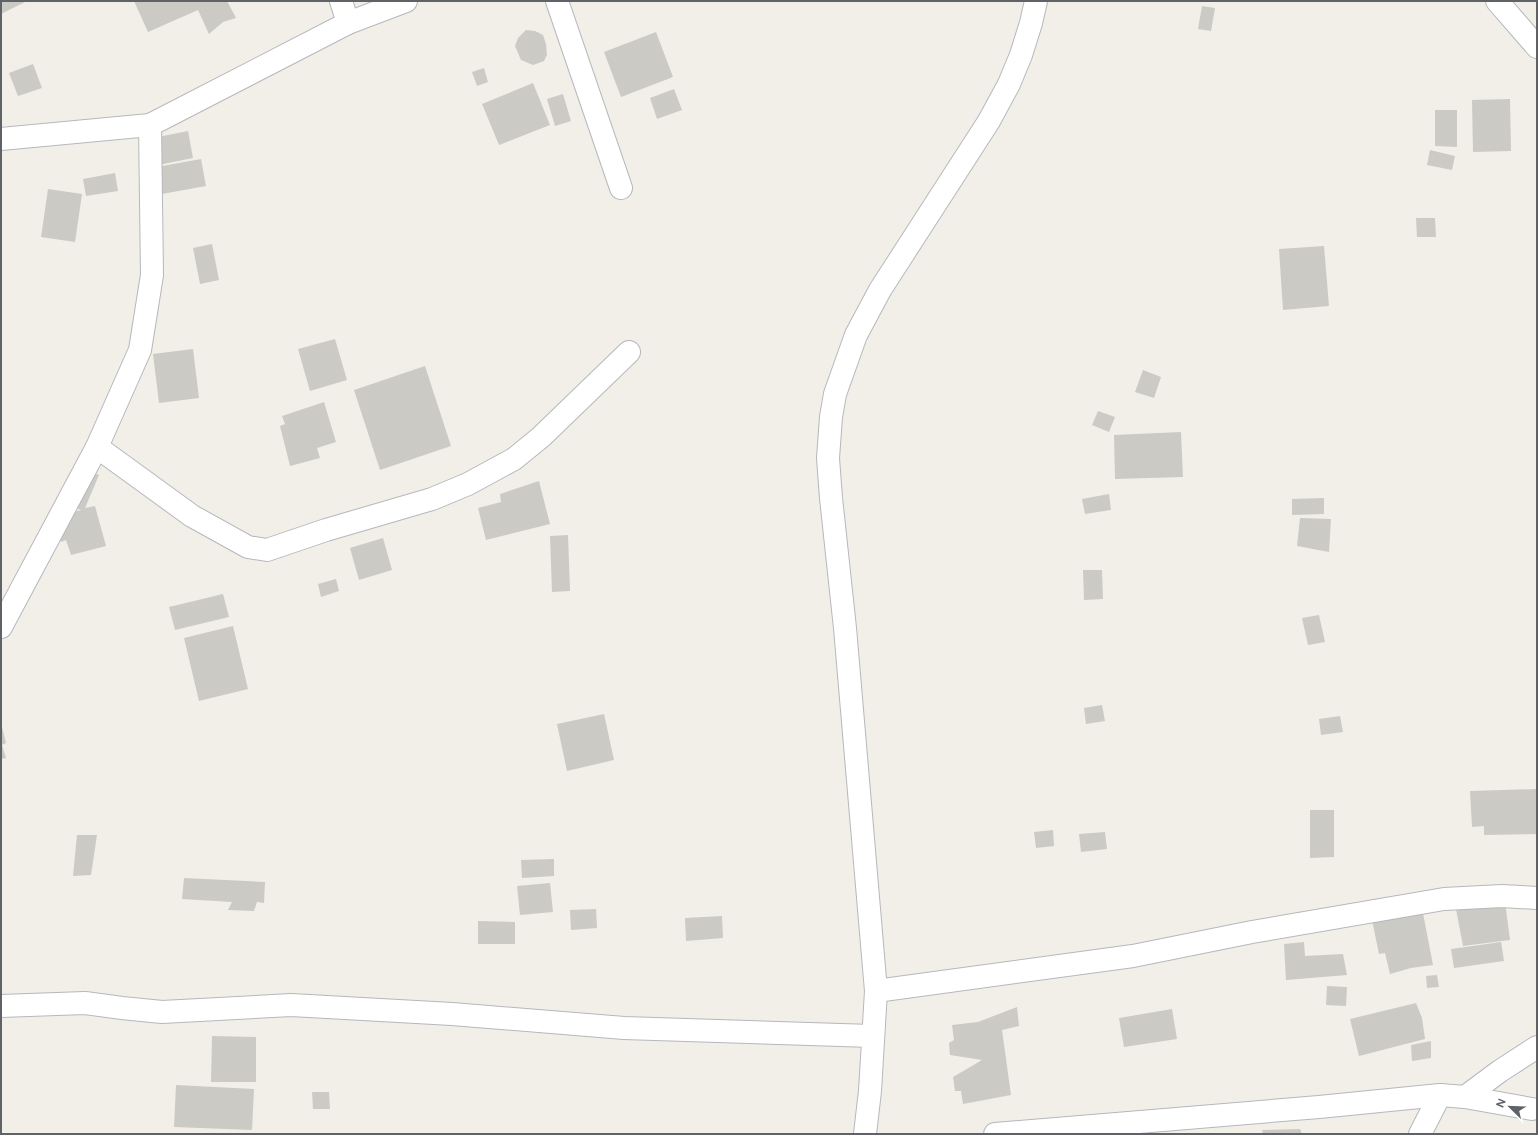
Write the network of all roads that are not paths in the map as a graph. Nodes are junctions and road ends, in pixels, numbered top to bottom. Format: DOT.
graph roads {
  1 [pos="341,1"];
  2 [pos="406,1"];
  3 [pos="557,1"];
  4 [pos="1036,1"];
  5 [pos="1497,1"];
  6 [pos="348,23"];
  7 [pos="1537,47"];
  8 [pos="150,125"];
  9 [pos="1,139"];
  10 [pos="621,188"];
  11 [pos="629,352"];
  12 [pos="97,447"];
  13 [pos="1,627"];
  14 [pos="1537,898"];
  15 [pos="876,991"];
  16 [pos="1,1006"];
  17 [pos="872,1036"];
  18 [pos="1537,1047"];
  19 [pos="1440,1095"];
  20 [pos="1465,1097"];
  21 [pos="1535,1107"];
  22 [pos="865,1134"];
  23 [pos="995,1134"];
  24 [pos="1420,1134"];
  1 -- 6 [label="street"];
  2 -- 6 [label="street"];
  3 -- 10 [label="street"];
  4 -- 15 [label="street"];
  5 -- 7 [label="street"];
  6 -- 8 [label="street"];
  8 -- 9 [label="street"];
  8 -- 12 [label="street"];
  11 -- 12 [label="street"];
  12 -- 13 [label="street"];
  14 -- 15 [label="street"];
  15 -- 17 [label="street"];
  16 -- 17 [label="street"];
  17 -- 22 [label="street"];
  18 -- 20 [label="street"];
  19 -- 20 [label="street"];
  19 -- 23 [label="street"];
  19 -- 24 [label="street"];
  20 -- 21 [label="street"];
}
